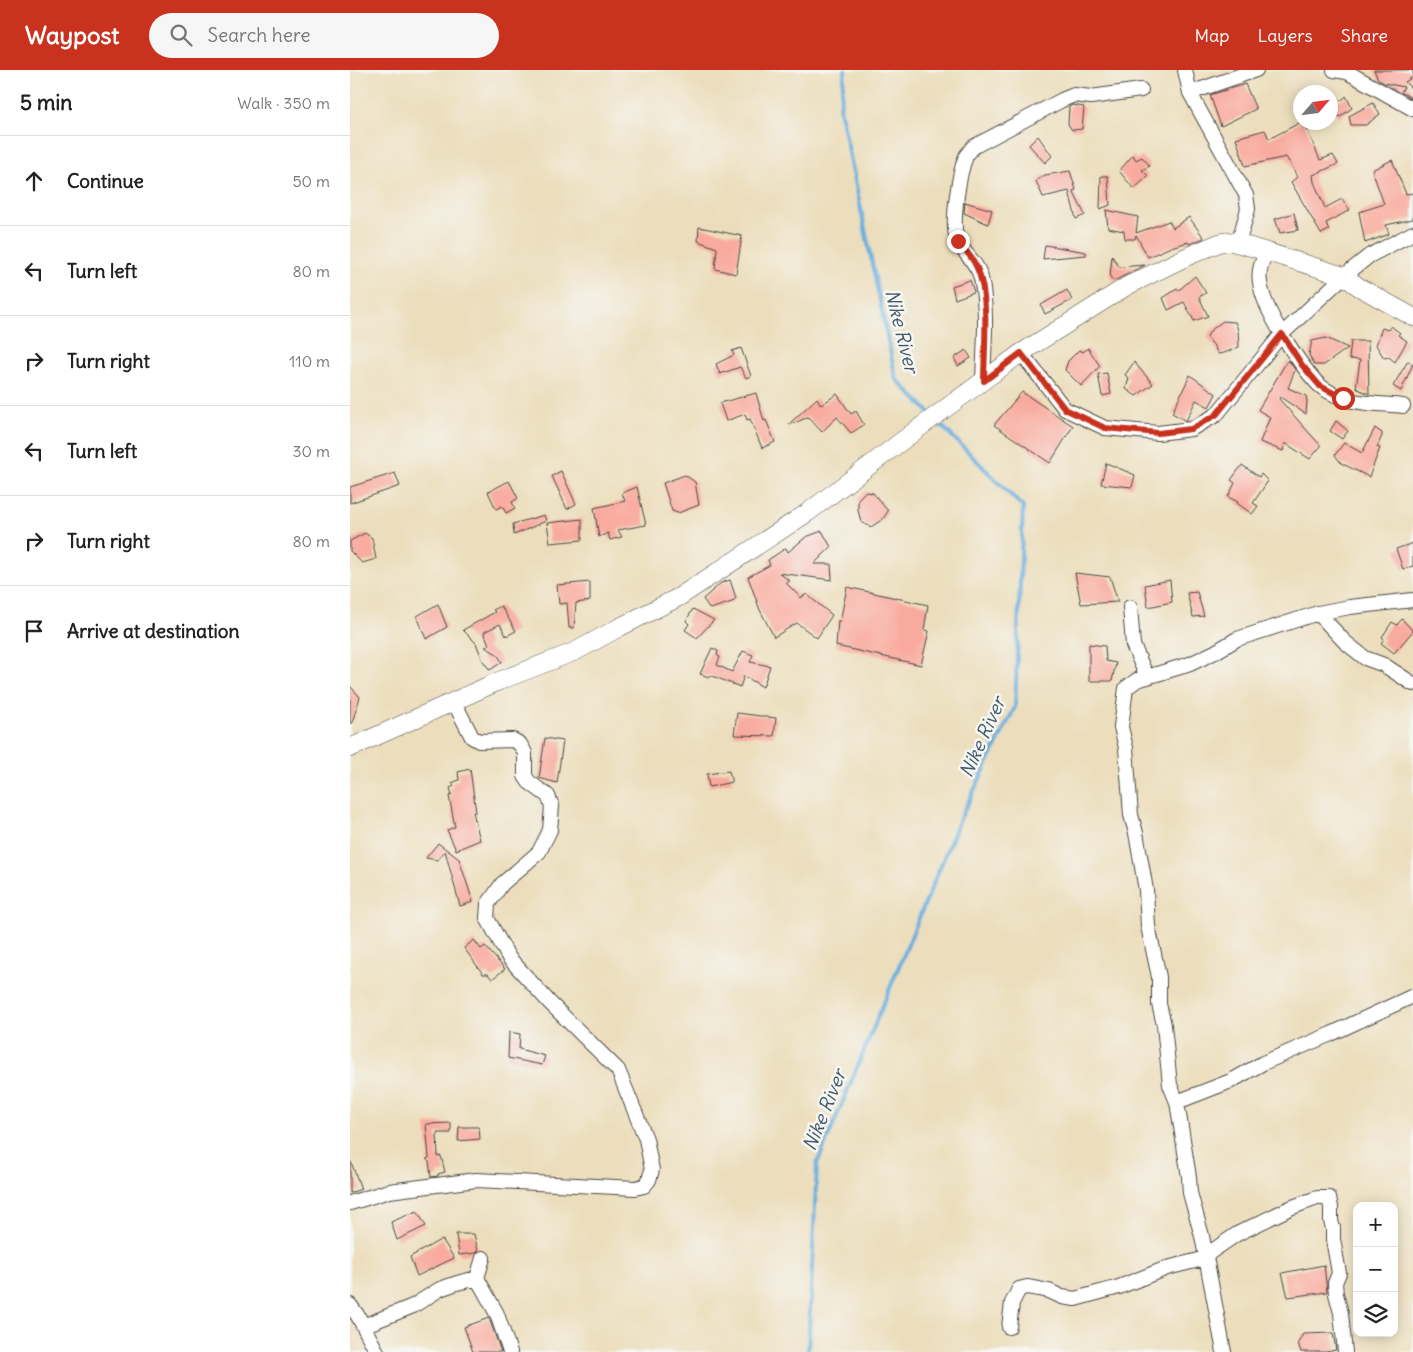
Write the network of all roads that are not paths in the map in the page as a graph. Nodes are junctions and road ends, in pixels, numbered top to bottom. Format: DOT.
graph roads {
  1 [pos="1185,70"];
  2 [pos="1256,70"];
  3 [pos="1334,70"];
  4 [pos="1141,90"];
  5 [pos="1190,93"];
  6 [pos="1413,108"];
  7 [pos="1413,233"];
  8 [pos="1238,244"];
  9 [pos="1266,252"];
  10 [pos="1344,276"];
  11 [pos="1413,317"];
  12 [pos="1282,334"];
  13 [pos="1021,353"];
  14 [pos="976,386"];
  15 [pos="1403,406"];
  16 [pos="1413,600"];
  17 [pos="1130,607"];
  18 [pos="1318,613"];
  19 [pos="1147,677"];
  20 [pos="1413,684"];
  21 [pos="454,702"];
  22 [pos="350,748"];
  23 [pos="1413,996"];
  24 [pos="1177,1102"];
  25 [pos="350,1203"];
  26 [pos="1206,1255"];
  27 [pos="482,1258"];
  28 [pos="476,1278"];
  29 [pos="350,1305"];
  30 [pos="363,1326"];
  31 [pos="1009,1327"];
  32 [pos="377,1352"];
  33 [pos="510,1352"];
  34 [pos="1224,1352"];
  35 [pos="1345,1352"];
  1 -- 5 [label="street"];
  2 -- 5 [label="street"];
  3 -- 6 [label="street"];
  4 -- 14 [label="street"];
  5 -- 8 [label="street"];
  7 -- 10 [label="street"];
  8 -- 9 [label="street"];
  8 -- 13 [label="street"];
  9 -- 10 [label="street"];
  9 -- 12 [label="street"];
  10 -- 11 [label="street"];
  10 -- 12 [label="street"];
  12 -- 13 [label="street"];
  12 -- 15 [label="street"];
  13 -- 14 [label="street"];
  14 -- 21 [label="street"];
  16 -- 18 [label="street"];
  17 -- 19 [label="street"];
  18 -- 19 [label="street"];
  18 -- 20 [label="street"];
  19 -- 24 [label="street"];
  21 -- 22 [label="street"];
  21 -- 25 [label="street"];
  23 -- 24 [label="street"];
  24 -- 26 [label="street"];
  26 -- 31 [label="street"];
  26 -- 34 [label="street"];
  26 -- 35 [label="street"];
  27 -- 28 [label="street"];
  28 -- 30 [label="street"];
  28 -- 33 [label="street"];
  29 -- 30 [label="street"];
  30 -- 32 [label="street"];
}
